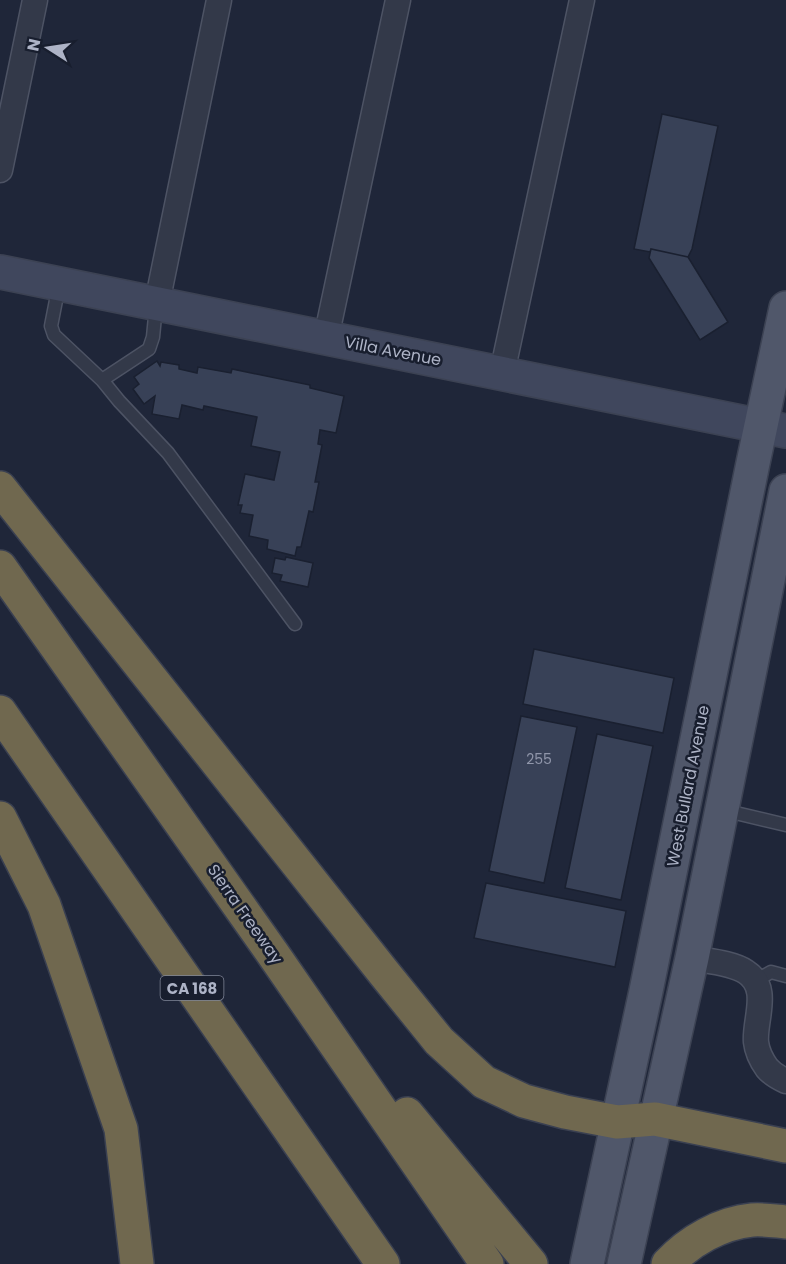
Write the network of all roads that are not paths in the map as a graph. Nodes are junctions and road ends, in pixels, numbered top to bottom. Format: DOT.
graph roads {
  1 [pos="35,0"];
  2 [pos="219,0"];
  3 [pos="398,0"];
  4 [pos="582,0"];
  5 [pos="0,170"];
  6 [pos="0,272"];
  7 [pos="59,284"];
  8 [pos="157,303"];
  9 [pos="786,308"];
  10 [pos="326,338"];
  11 [pos="502,374"];
  12 [pos="102,380"];
  13 [pos="774,428"];
  14 [pos="0,488"];
  15 [pos="786,491"];
  16 [pos="0,567"];
  17 [pos="295,624"];
  18 [pos="0,712"];
  19 [pos="694,758"];
  20 [pos="722,810"];
  21 [pos="0,818"];
  22 [pos="786,825"];
  23 [pos="273,954"];
  24 [pos="692,958"];
  25 [pos="786,976"];
  26 [pos="755,981"];
  27 [pos="786,1082"];
  28 [pos="655,1119"];
  29 [pos="617,1122"];
  30 [pos="786,1146"];
  31 [pos="786,1222"];
  32 [pos="589,1252"];
  33 [pos="137,1264"];
  34 [pos="383,1264"];
  35 [pos="487,1264"];
  36 [pos="531,1264"];
  37 [pos="624,1264"];
  38 [pos="669,1264"];
  1 -- 5 [label="street"];
  2 -- 8 [label="street"];
  3 -- 10 [label="street"];
  4 -- 11 [label="street"];
  6 -- 7 [label="main road, Villa Avenue"];
  7 -- 8 [label="main road, Villa Avenue"];
  7 -- 12 [label="lane"];
  8 -- 10 [label="main road, Villa Avenue"];
  8 -- 12 [label="lane"];
  9 -- 13 [label="main road, West Bullard Avenue"];
  10 -- 11 [label="main road, Villa Avenue"];
  11 -- 13 [label="main road, Villa Avenue"];
  12 -- 17 [label="lane"];
  13 -- 19 [label="main road, West Bullard Avenue"];
  14 -- 29 [label="highway"];
  15 -- 20 [label="main road"];
  16 -- 23 [label="highway, Sierra Freeway"];
  18 -- 34 [label="highway, CA 168"];
  19 -- 24 [label="main road"];
  19 -- 29 [label="main road, West Bullard Avenue"];
  20 -- 22 [label="lane"];
  20 -- 24 [label="main road"];
  21 -- 33 [label="highway"];
  23 -- 35 [label="highway, Sierra Freeway"];
  23 -- 36 [label="highway"];
  24 -- 26 [label="street"];
  24 -- 28 [label="main road"];
  25 -- 26 [label="lane"];
  26 -- 27 [label="street"];
  28 -- 29 [label="highway"];
  28 -- 30 [label="highway"];
  28 -- 37 [label="main road"];
  29 -- 32 [label="main road, West Bullard Avenue"];
  31 -- 38 [label="highway"];
}
